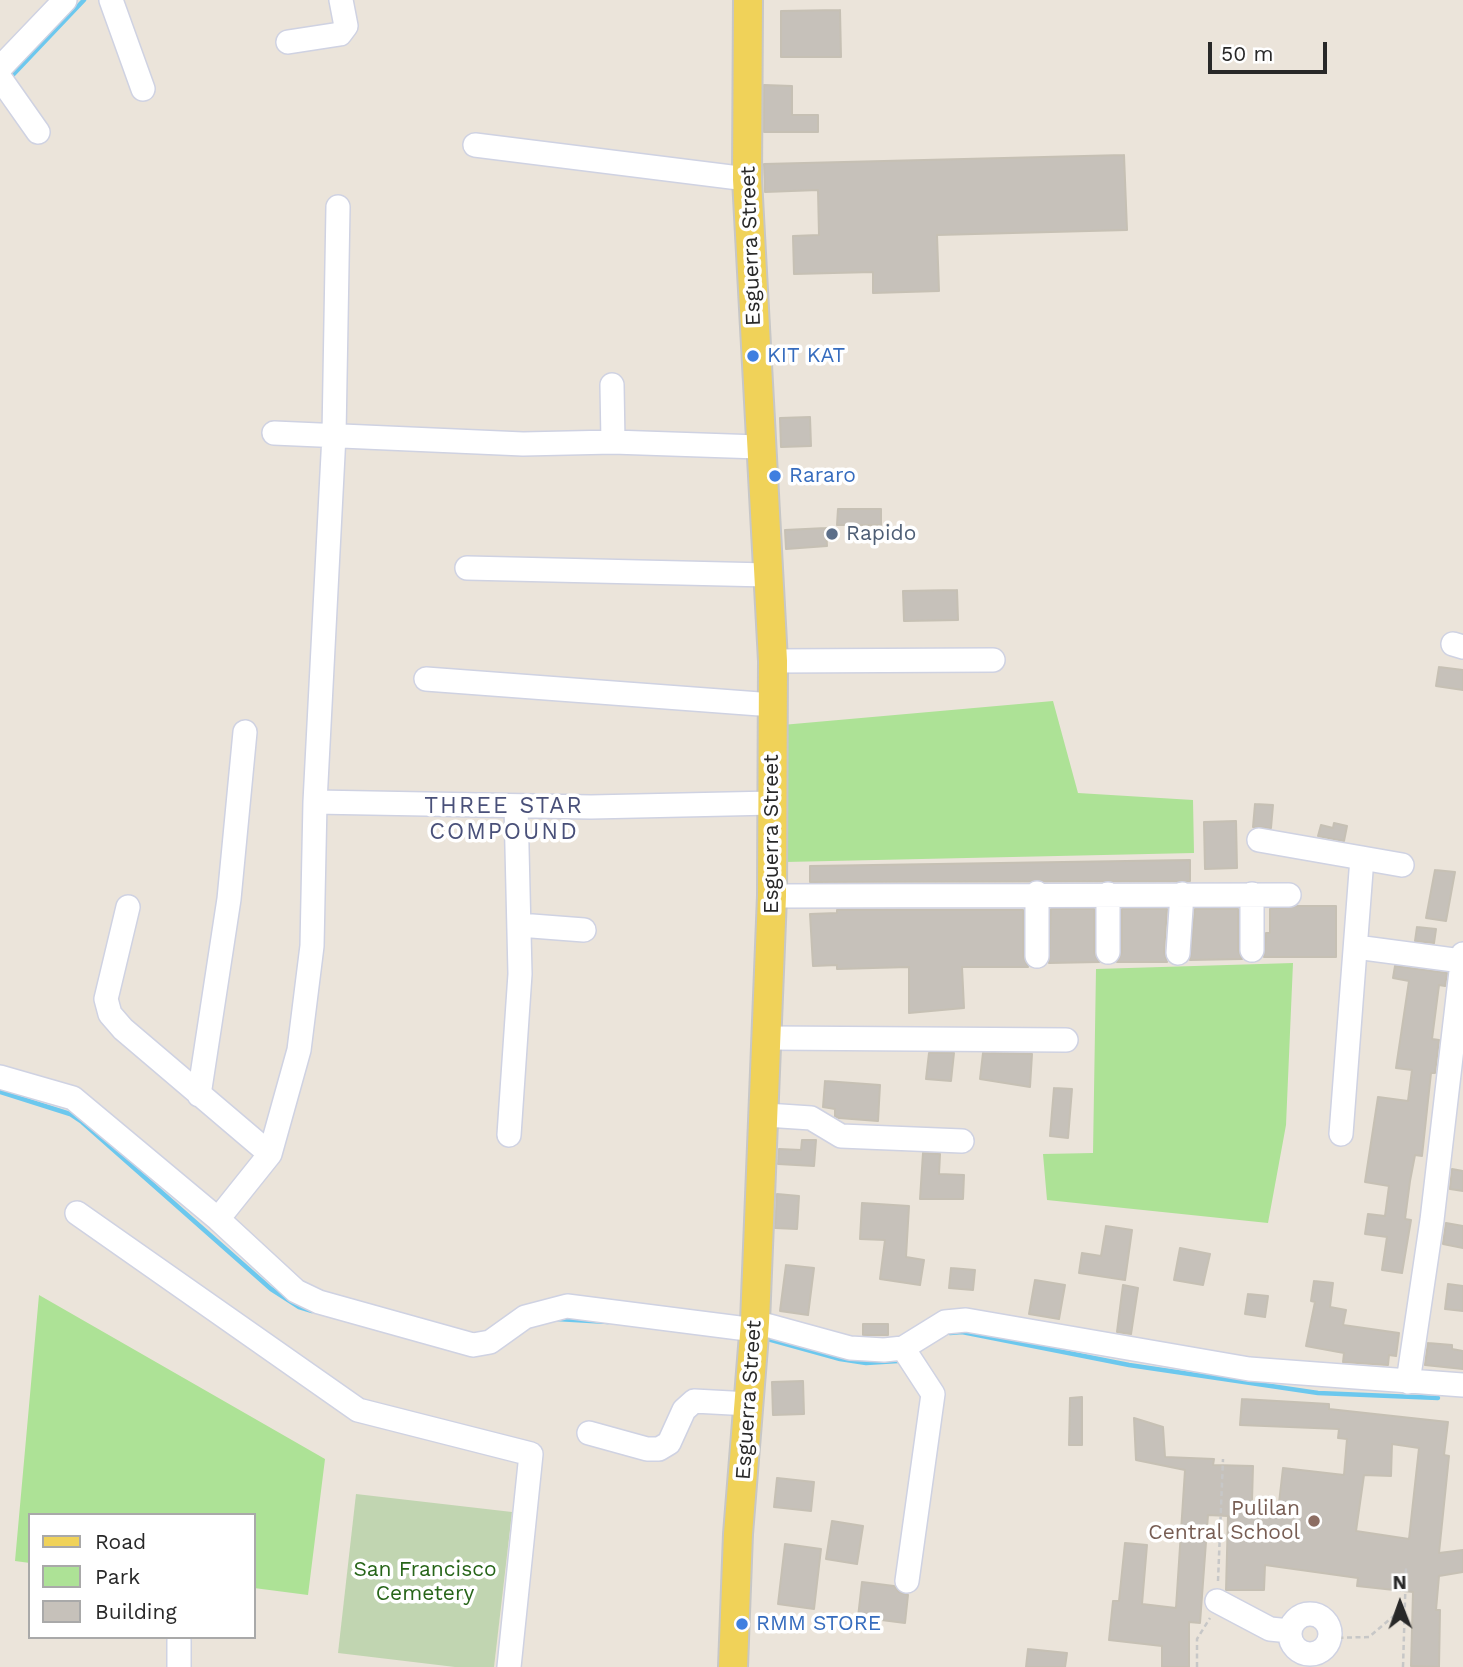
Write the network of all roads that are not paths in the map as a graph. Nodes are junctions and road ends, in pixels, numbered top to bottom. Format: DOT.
graph roads {
  1 [pos="65,0"];
  2 [pos="111,0"];
  3 [pos="341,0"];
  4 [pos="748,0"];
  5 [pos="288,42"];
  6 [pos="2,78"];
  7 [pos="143,89"];
  8 [pos="38,132"];
  9 [pos="475,145"];
  10 [pos="747,179"];
  11 [pos="338,207"];
  12 [pos="612,385"];
  13 [pos="274,433"];
  14 [pos="334,435"];
  15 [pos="613,442"];
  16 [pos="759,447"];
  17 [pos="467,568"];
  18 [pos="768,575"];
  19 [pos="993,660"];
  20 [pos="773,661"];
  21 [pos="426,679"];
  22 [pos="773,705"];
  23 [pos="245,732"];
  24 [pos="315,802"];
  25 [pos="773,803"];
  26 [pos="516,806"];
  27 [pos="1259,840"];
  28 [pos="1362,858"];
  29 [pos="1402,865"];
  30 [pos="1037,893"];
  31 [pos="1108,894"];
  32 [pos="1182,894"];
  33 [pos="1252,894"];
  34 [pos="1289,895"];
  35 [pos="772,896"];
  36 [pos="128,907"];
  37 [pos="519,925"];
  38 [pos="584,930"];
  39 [pos="1356,947"];
  40 [pos="1252,950"];
  41 [pos="1108,952"];
  42 [pos="1178,953"];
  43 [pos="1463,954"];
  44 [pos="1037,956"];
  45 [pos="1462,961"];
  46 [pos="769,1038"];
  47 [pos="1066,1040"];
  48 [pos="0,1077"];
  49 [pos="199,1095"];
  50 [pos="766,1115"];
  51 [pos="1341,1134"];
  52 [pos="509,1135"];
  53 [pos="962,1141"];
  54 [pos="270,1154"];
  55 [pos="77,1213"];
  56 [pos="218,1219"];
  57 [pos="755,1326"];
  58 [pos="903,1348"];
  59 [pos="1408,1382"];
  60 [pos="1463,1385"];
  61 [pos="750,1404"];
  62 [pos="589,1433"];
  63 [pos="907,1581"];
  64 [pos="1217,1601"];
  65 [pos="1290,1630"];
  66 [pos="179,1642"];
  67 [pos="1309,1661"];
  68 [pos="178,1667"];
  69 [pos="509,1667"];
  70 [pos="733,1667"];
  1 -- 6 [label="street"];
  2 -- 7 [label="street"];
  3 -- 5 [label="street"];
  4 -- 10 [label="main road, Esguerra Street"];
  6 -- 8 [label="street"];
  9 -- 10 [label="street"];
  10 -- 16 [label="main road, Esguerra Street"];
  11 -- 14 [label="street"];
  12 -- 15 [label="street"];
  13 -- 14 [label="street"];
  14 -- 15 [label="street"];
  14 -- 24 [label="street"];
  15 -- 16 [label="street"];
  16 -- 18 [label="main road, Esguerra Street"];
  17 -- 18 [label="street"];
  18 -- 20 [label="main road, Esguerra Street"];
  19 -- 20 [label="street"];
  20 -- 22 [label="main road, Esguerra Street"];
  21 -- 22 [label="street"];
  22 -- 25 [label="main road, Esguerra Street"];
  23 -- 49 [label="street"];
  24 -- 26 [label="street"];
  24 -- 54 [label="street"];
  25 -- 26 [label="street"];
  25 -- 35 [label="main road, Esguerra Street"];
  26 -- 37 [label="street"];
  27 -- 28 [label="street"];
  28 -- 29 [label="street"];
  28 -- 39 [label="street"];
  30 -- 31 [label="street"];
  30 -- 35 [label="street"];
  30 -- 44 [label="street"];
  31 -- 32 [label="street"];
  31 -- 41 [label="street"];
  32 -- 33 [label="street"];
  32 -- 42 [label="street"];
  33 -- 34 [label="street"];
  33 -- 40 [label="street"];
  35 -- 46 [label="main road, Esguerra Street"];
  36 -- 49 [label="street"];
  37 -- 38 [label="street"];
  37 -- 52 [label="street"];
  39 -- 45 [label="street"];
  39 -- 51 [label="street"];
  43 -- 45 [label="street"];
  45 -- 59 [label="street"];
  46 -- 47 [label="street"];
  46 -- 50 [label="main road, Esguerra Street"];
  48 -- 56 [label="street"];
  49 -- 54 [label="street"];
  50 -- 53 [label="street"];
  50 -- 57 [label="main road, Esguerra Street"];
  54 -- 56 [label="street"];
  55 -- 69 [label="street"];
  56 -- 57 [label="street"];
  57 -- 58 [label="street"];
  57 -- 61 [label="main road, Esguerra Street"];
  58 -- 59 [label="street"];
  58 -- 63 [label="street"];
  59 -- 60 [label="street"];
  61 -- 62 [label="street"];
  61 -- 70 [label="main road, Esguerra Street"];
  64 -- 65 [label="street"];
  65 -- 67 [label="street"];
  65 -- 67 [label="street"];
  66 -- 68 [label="street"];
}
